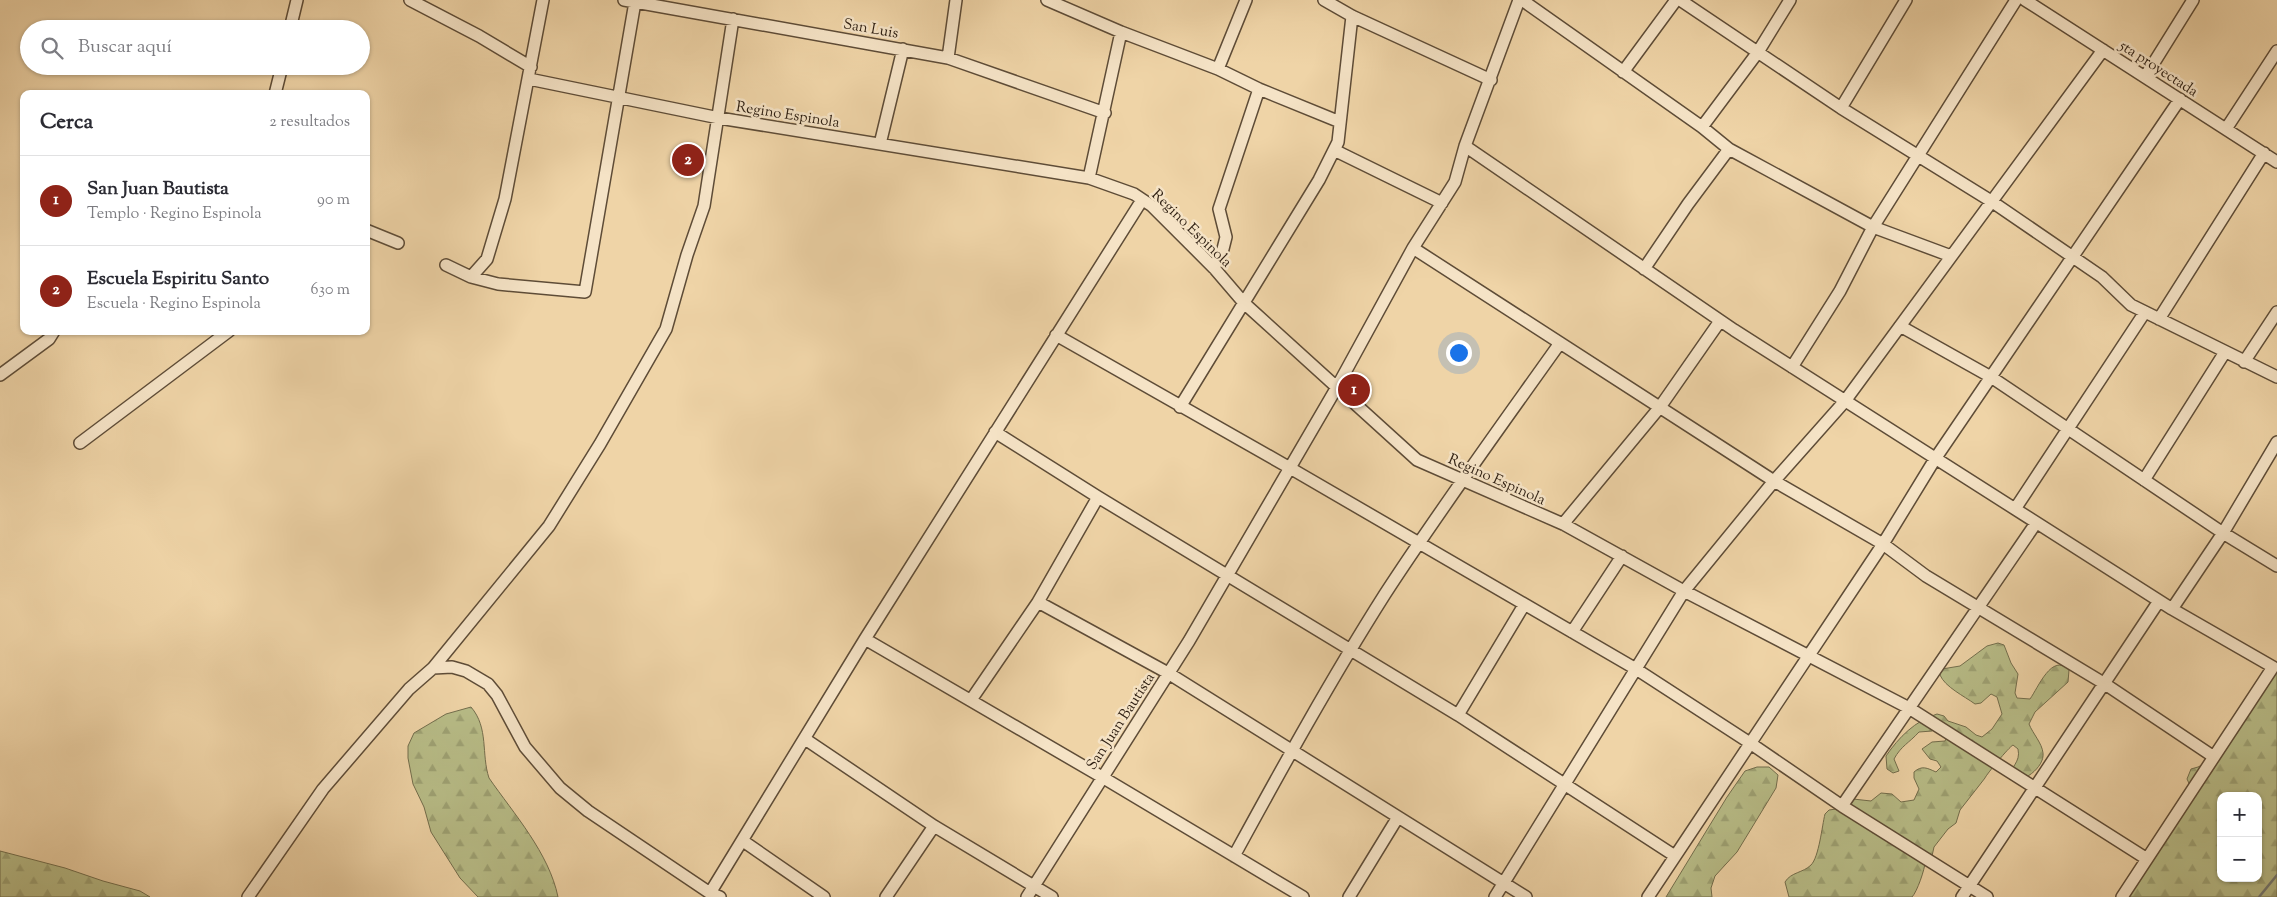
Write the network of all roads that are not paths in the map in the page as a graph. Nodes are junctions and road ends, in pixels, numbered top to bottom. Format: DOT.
graph roads {
  1 [pos="297,0"];
  2 [pos="410,0"];
  3 [pos="543,0"];
  4 [pos="956,0"];
  5 [pos="1047,0"];
  6 [pos="1246,0"];
  7 [pos="1324,0"];
  8 [pos="1520,0"];
  9 [pos="1678,0"];
  10 [pos="1790,0"];
  11 [pos="1906,0"];
  12 [pos="2016,0"];
  13 [pos="2024,0"];
  14 [pos="2193,0"];
  15 [pos="630,1"];
  16 [pos="1339,4"];
  17 [pos="1352,16"];
  18 [pos="732,19"];
  19 [pos="292,20"];
  20 [pos="1121,32"];
  21 [pos="903,49"];
  22 [pos="2103,50"];
  23 [pos="2277,51"];
  24 [pos="1758,52"];
  25 [pos="948,58"];
  26 [pos="531,66"];
  27 [pos="1218,69"];
  28 [pos="1623,72"];
  29 [pos="280,75"];
  30 [pos="2145,77"];
  31 [pos="529,79"];
  32 [pos="1491,80"];
  33 [pos="1259,89"];
  34 [pos="276,90"];
  35 [pos="618,97"];
  36 [pos="2180,99"];
  37 [pos="1841,108"];
  38 [pos="1105,113"];
  39 [pos="719,118"];
  40 [pos="1340,122"];
  41 [pos="1702,127"];
  42 [pos="2226,128"];
  43 [pos="880,144"];
  44 [pos="1465,146"];
  45 [pos="1729,149"];
  46 [pos="1334,150"];
  47 [pos="2264,153"];
  48 [pos="1918,155"];
  49 [pos="2277,162"];
  50 [pos="1089,178"];
  51 [pos="1142,200"];
  52 [pos="1991,201"];
  53 [pos="1442,203"];
  54 [pos="1873,227"];
  55 [pos="370,232"];
  56 [pos="398,244"];
  57 [pos="1413,248"];
  58 [pos="1951,256"];
  59 [pos="2073,257"];
  60 [pos="446,265"];
  61 [pos="1214,268"];
  62 [pos="1644,269"];
  63 [pos="471,277"];
  64 [pos="1244,303"];
  65 [pos="2145,312"];
  66 [pos="2277,312"];
  67 [pos="2159,319"];
  68 [pos="1720,321"];
  69 [pos="1900,326"];
  70 [pos="52,335"];
  71 [pos="224,335"];
  72 [pos="1056,335"];
  73 [pos="1560,343"];
  74 [pos="2225,352"];
  75 [pos="2244,362"];
  76 [pos="1792,367"];
  77 [pos="0,375"];
  78 [pos="1991,377"];
  79 [pos="2277,377"];
  80 [pos="1337,387"];
  81 [pos="1845,401"];
  82 [pos="1180,407"];
  83 [pos="1660,408"];
  84 [pos="2068,429"];
  85 [pos="995,432"];
  86 [pos="80,443"];
  87 [pos="2275,449"];
  88 [pos="1935,459"];
  89 [pos="1290,468"];
  90 [pos="2144,480"];
  91 [pos="1462,481"];
  92 [pos="1774,481"];
  93 [pos="1098,497"];
  94 [pos="2015,510"];
  95 [pos="2036,523"];
  96 [pos="1563,524"];
  97 [pos="2223,533"];
  98 [pos="1418,544"];
  99 [pos="1883,544"];
  100 [pos="1622,556"];
  101 [pos="2277,566"];
  102 [pos="1229,574"];
  103 [pos="1684,591"];
  104 [pos="2160,601"];
  105 [pos="1038,602"];
  106 [pos="1524,605"];
  107 [pos="1978,607"];
  108 [pos="2172,609"];
  109 [pos="1572,632"];
  110 [pos="865,639"];
  111 [pos="1352,650"];
  112 [pos="1808,656"];
  113 [pos="433,668"];
  114 [pos="1636,669"];
  115 [pos="1168,673"];
  116 [pos="2106,684"];
  117 [pos="971,700"];
  118 [pos="1909,708"];
  119 [pos="1458,715"];
  120 [pos="805,740"];
  121 [pos="1750,743"];
  122 [pos="1291,751"];
  123 [pos="2214,756"];
  124 [pos="1102,777"];
  125 [pos="1564,784"];
  126 [pos="2035,788"];
  127 [pos="1842,806"];
  128 [pos="1398,817"];
  129 [pos="934,826"];
  130 [pos="742,841"];
  131 [pos="1234,856"];
  132 [pos="1675,856"];
  133 [pos="2147,859"];
  134 [pos="1504,882"];
  135 [pos="1969,885"];
  136 [pos="1033,886"];
  137 [pos="715,895"];
  138 [pos="248,897"];
  139 [pos="824,897"];
  140 [pos="886,897"];
  141 [pos="1027,897"];
  142 [pos="1052,897"];
  143 [pos="1303,897"];
  144 [pos="1349,897"];
  145 [pos="1495,897"];
  146 [pos="1526,897"];
  147 [pos="1648,897"];
  148 [pos="1962,897"];
  149 [pos="1987,897"];
  150 [pos="2122,897"];
  1 -- 19 [label="street"];
  2 -- 26 [label="street"];
  3 -- 26 [label="street"];
  4 -- 25 [label="street"];
  5 -- 20 [label="street"];
  6 -- 27 [label="street"];
  7 -- 16 [label="street"];
  8 -- 28 [label="street"];
  8 -- 32 [label="street, San Juan Bautista"];
  9 -- 24 [label="street"];
  9 -- 28 [label="street"];
  10 -- 24 [label="street"];
  11 -- 37 [label="street"];
  12 -- 48 [label="street"];
  13 -- 22 [label="street, 5ta proyectada"];
  14 -- 30 [label="street"];
  15 -- 18 [label="street, San Luis"];
  15 -- 35 [label="street"];
  16 -- 17 [label="street"];
  17 -- 32 [label="street"];
  17 -- 40 [label="street"];
  18 -- 21 [label="street, San Luis"];
  18 -- 39 [label="street"];
  20 -- 27 [label="street"];
  20 -- 38 [label="street"];
  21 -- 25 [label="street, San Luis"];
  21 -- 43 [label="street"];
  22 -- 30 [label="street, 5ta proyectada"];
  22 -- 52 [label="street"];
  23 -- 42 [label="street"];
  24 -- 37 [label="street"];
  24 -- 41 [label="street"];
  25 -- 38 [label="street, San Luis"];
  26 -- 31 [label="street"];
  27 -- 33 [label="street"];
  28 -- 41 [label="street"];
  29 -- 34 [label="street"];
  30 -- 36 [label="street, 5ta proyectada"];
  31 -- 35 [label="street, Regino Espinola"];
  31 -- 63 [label="street"];
  32 -- 44 [label="street, San Juan Bautista"];
  33 -- 40 [label="street"];
  33 -- 61 [label="street"];
  35 -- 39 [label="street, Regino Espinola"];
  35 -- 63 [label="street"];
  36 -- 42 [label="street, 5ta proyectada"];
  36 -- 59 [label="street"];
  37 -- 48 [label="street"];
  38 -- 50 [label="street"];
  39 -- 43 [label="street, Regino Espinola"];
  39 -- 113 [label="street"];
  40 -- 46 [label="street"];
  41 -- 45 [label="street"];
  42 -- 47 [label="street, 5ta proyectada"];
  43 -- 50 [label="street, Regino Espinola"];
  44 -- 53 [label="street, San Juan Bautista"];
  44 -- 62 [label="street"];
  45 -- 54 [label="street"];
  45 -- 62 [label="street"];
  46 -- 53 [label="street"];
  46 -- 64 [label="street"];
  47 -- 49 [label="street, 5ta proyectada"];
  47 -- 67 [label="street"];
  48 -- 52 [label="street"];
  48 -- 54 [label="street"];
  50 -- 51 [label="street, Regino Espinola"];
  51 -- 61 [label="street, Regino Espinola"];
  51 -- 72 [label="street"];
  52 -- 58 [label="street"];
  52 -- 59 [label="street"];
  53 -- 57 [label="street, San Juan Bautista"];
  54 -- 58 [label="street"];
  54 -- 76 [label="street"];
  55 -- 56 [label="street"];
  57 -- 73 [label="street"];
  57 -- 80 [label="street, San Juan Bautista"];
  58 -- 69 [label="street"];
  59 -- 65 [label="street"];
  59 -- 78 [label="street"];
  60 -- 63 [label="street"];
  61 -- 64 [label="street, Regino Espinola"];
  62 -- 68 [label="street"];
  64 -- 80 [label="street, Regino Espinola"];
  64 -- 82 [label="street"];
  65 -- 67 [label="street"];
  65 -- 84 [label="street"];
  66 -- 75 [label="street"];
  67 -- 74 [label="street"];
  68 -- 76 [label="street"];
  68 -- 83 [label="street"];
  69 -- 78 [label="street"];
  69 -- 81 [label="street"];
  70 -- 77 [label="street"];
  71 -- 86 [label="street"];
  72 -- 82 [label="street"];
  72 -- 85 [label="street"];
  73 -- 83 [label="street"];
  73 -- 91 [label="street"];
  74 -- 75 [label="street"];
  74 -- 90 [label="street"];
  75 -- 79 [label="street"];
  76 -- 81 [label="street"];
  78 -- 84 [label="street"];
  78 -- 88 [label="street"];
  80 -- 89 [label="street, San Juan Bautista"];
  80 -- 91 [label="street, Regino Espinola"];
  81 -- 88 [label="street"];
  81 -- 92 [label="street"];
  82 -- 89 [label="street"];
  83 -- 92 [label="street"];
  83 -- 96 [label="street"];
  84 -- 90 [label="street"];
  84 -- 94 [label="street"];
  85 -- 93 [label="street"];
  85 -- 110 [label="street"];
  87 -- 97 [label="street"];
  88 -- 94 [label="street"];
  88 -- 99 [label="street"];
  89 -- 98 [label="street"];
  89 -- 102 [label="street, San Juan Bautista"];
  90 -- 97 [label="street"];
  91 -- 96 [label="street, Regino Espinola"];
  91 -- 98 [label="street"];
  92 -- 99 [label="street"];
  92 -- 103 [label="street"];
  93 -- 102 [label="street"];
  93 -- 105 [label="street"];
  94 -- 95 [label="street"];
  95 -- 104 [label="street"];
  95 -- 107 [label="street"];
  96 -- 100 [label="street, Regino Espinola"];
  97 -- 101 [label="street"];
  97 -- 108 [label="street"];
  98 -- 106 [label="street"];
  98 -- 111 [label="street"];
  99 -- 107 [label="street"];
  99 -- 112 [label="street"];
  100 -- 103 [label="street, Regino Espinola"];
  100 -- 109 [label="street"];
  102 -- 111 [label="street"];
  102 -- 115 [label="street, San Juan Bautista"];
  103 -- 112 [label="street, Regino Espinola"];
  103 -- 114 [label="street"];
  104 -- 108 [label="street"];
  104 -- 116 [label="street"];
  105 -- 115 [label="street"];
  105 -- 117 [label="street"];
  106 -- 109 [label="street"];
  106 -- 119 [label="street"];
  107 -- 116 [label="street"];
  107 -- 118 [label="street"];
  108 -- 123 [label="street"];
  109 -- 114 [label="street"];
  110 -- 117 [label="street"];
  110 -- 120 [label="street"];
  111 -- 119 [label="street"];
  111 -- 122 [label="street"];
  112 -- 118 [label="street, Regino Espinola"];
  112 -- 121 [label="street"];
  113 -- 137 [label="street"];
  113 -- 138 [label="street"];
  114 -- 121 [label="street"];
  114 -- 125 [label="street"];
  115 -- 122 [label="street"];
  115 -- 124 [label="street, San Juan Bautista"];
  116 -- 123 [label="street"];
  116 -- 126 [label="street"];
  117 -- 124 [label="street"];
  118 -- 126 [label="street, Regino Espinola"];
  118 -- 127 [label="street"];
  119 -- 125 [label="street"];
  120 -- 129 [label="street"];
  120 -- 130 [label="street"];
  121 -- 127 [label="street"];
  121 -- 132 [label="street"];
  122 -- 128 [label="street"];
  122 -- 131 [label="street"];
  123 -- 133 [label="street"];
  124 -- 131 [label="street"];
  124 -- 136 [label="street, San Juan Bautista"];
  125 -- 132 [label="street"];
  125 -- 134 [label="street"];
  126 -- 133 [label="street, Regino Espinola"];
  126 -- 135 [label="street"];
  127 -- 135 [label="street"];
  128 -- 134 [label="street"];
  128 -- 144 [label="street"];
  129 -- 136 [label="street"];
  129 -- 140 [label="street"];
  130 -- 137 [label="street"];
  130 -- 139 [label="street"];
  131 -- 143 [label="street"];
  132 -- 147 [label="street"];
  133 -- 150 [label="street"];
  134 -- 145 [label="street"];
  134 -- 146 [label="street"];
  135 -- 148 [label="street"];
  135 -- 149 [label="street"];
  136 -- 141 [label="street, San Juan Bautista"];
  136 -- 142 [label="street"];
}
